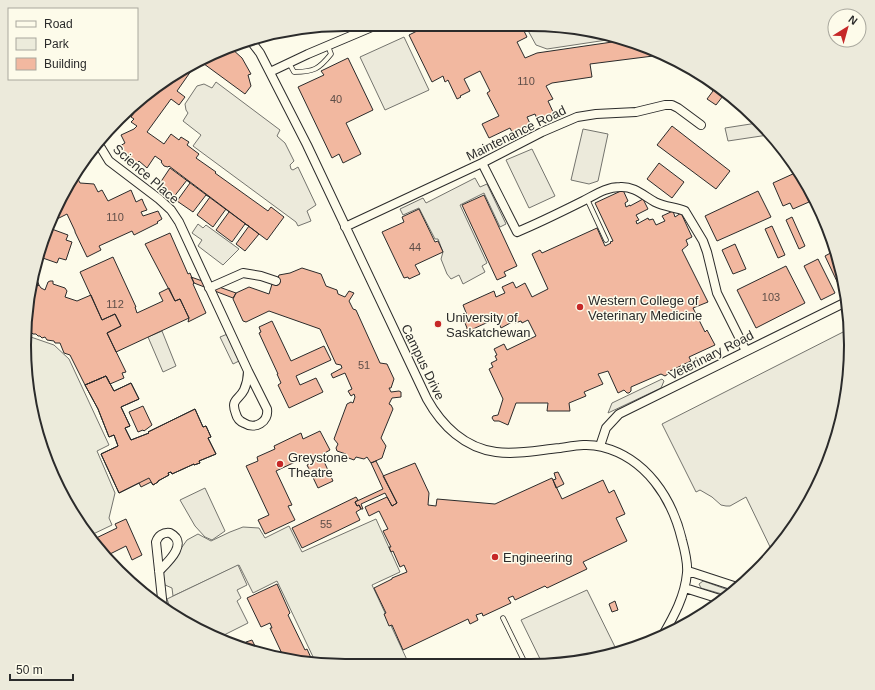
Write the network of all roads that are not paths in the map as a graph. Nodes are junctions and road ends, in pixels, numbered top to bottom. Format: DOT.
graph roads {
  1 [pos="363,31"];
  2 [pos="254,45"];
  3 [pos="328,46"];
  4 [pos="289,63"];
  5 [pos="270,72"];
  6 [pos="701,126"];
  7 [pos="101,148"];
  8 [pos="482,163"];
  9 [pos="587,200"];
  10 [pos="345,227"];
  11 [pos="606,240"];
  12 [pos="276,281"];
  13 [pos="210,288"];
  14 [pos="841,304"];
  15 [pos="746,351"];
  16 [pos="248,371"];
  17 [pos="259,391"];
  18 [pos="243,392"];
  19 [pos="600,446"];
  20 [pos="159,571"];
  21 [pos="688,571"];
  22 [pos="732,585"];
  23 [pos="685,588"];
  24 [pos="716,598"];
  25 [pos="162,600"];
  26 [pos="503,618"];
  27 [pos="667,628"];
  28 [pos="523,659"];
  1 -- 3 [label="street"];
  2 -- 5 [label="street, Campus Drive"];
  3 -- 4 [label="street"];
  3 -- 4 [label="lane"];
  4 -- 5 [label="street"];
  5 -- 10 [label="street, Campus Drive"];
  6 -- 8 [label="street, Maintenance Road"];
  7 -- 13 [label="street, Science Place"];
  8 -- 9 [label="street"];
  8 -- 10 [label="street, Maintenance Road"];
  9 -- 11 [label="lane"];
  9 -- 15 [label="street"];
  10 -- 19 [label="street, Campus Drive"];
  12 -- 13 [label="street"];
  13 -- 16 [label="street, Science Place"];
  14 -- 15 [label="street, Veterinary Road"];
  15 -- 19 [label="street, Veterinary Road"];
  16 -- 17 [label="street, Science Place"];
  16 -- 18 [label="street, Science Place"];
  17 -- 18 [label="street"];
  17 -- 18 [label="street, Science Place"];
  19 -- 21 [label="street, Campus Drive"];
  20 -- 20 [label="street"];
  20 -- 25 [label="street"];
  21 -- 22 [label="street"];
  21 -- 23 [label="street, Campus Drive"];
  23 -- 24 [label="street"];
  23 -- 27 [label="street, Campus Drive"];
  26 -- 28 [label="lane"];
}
